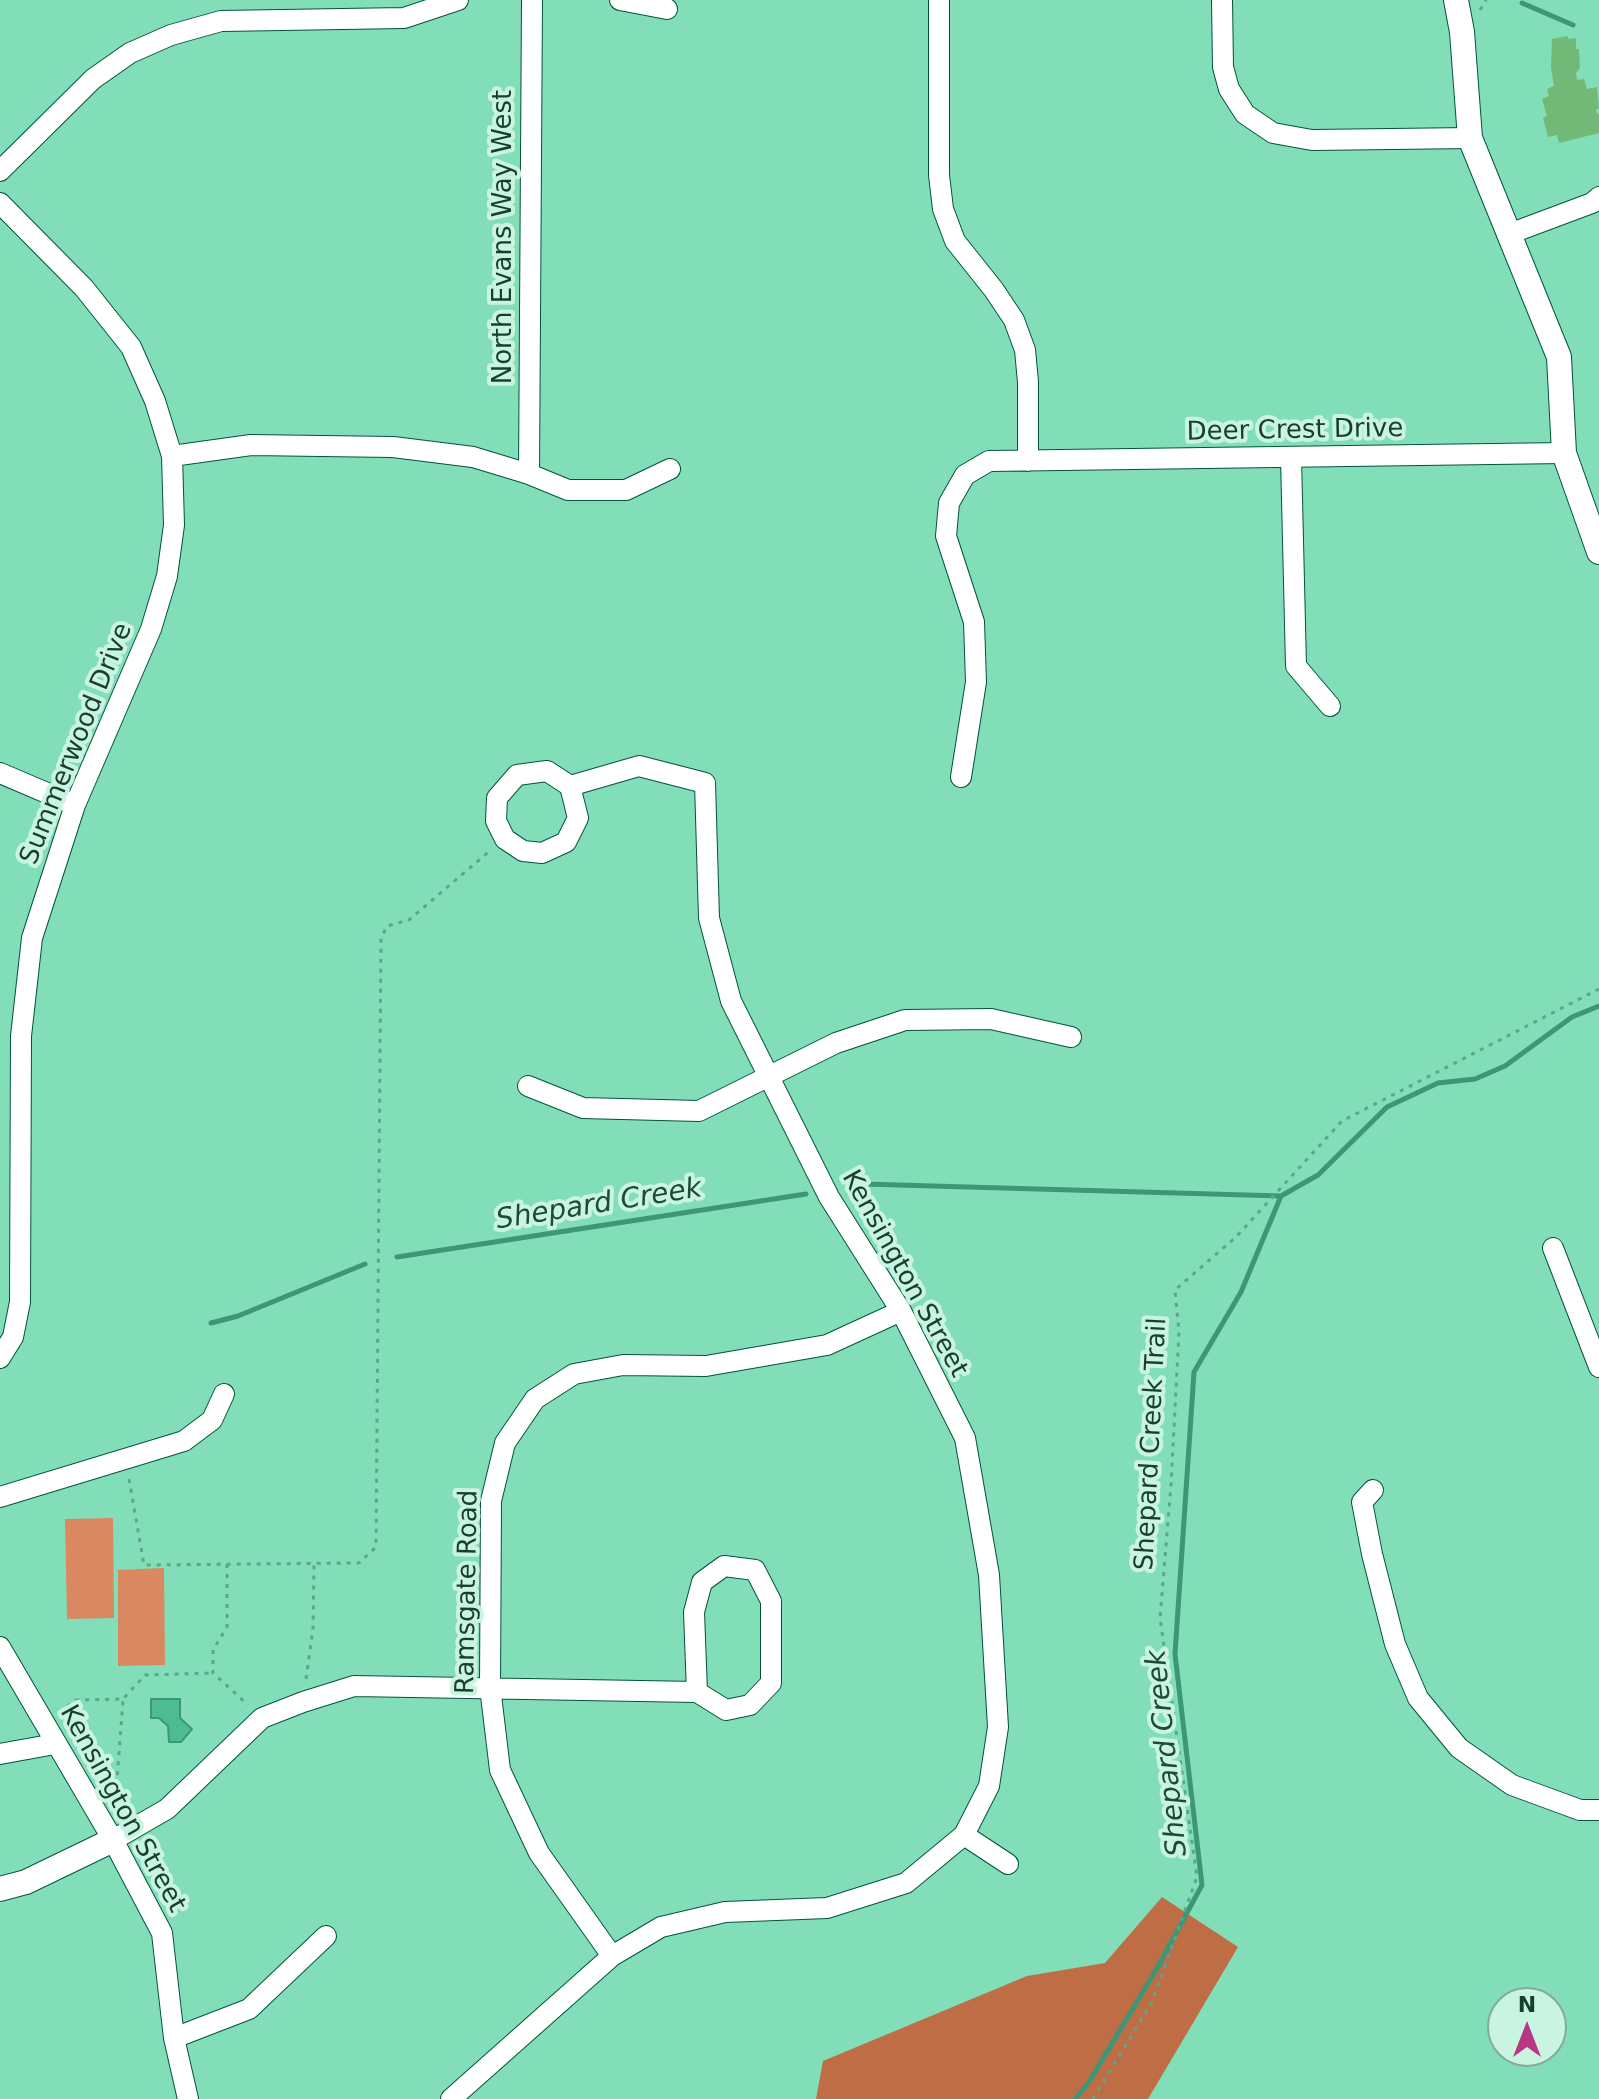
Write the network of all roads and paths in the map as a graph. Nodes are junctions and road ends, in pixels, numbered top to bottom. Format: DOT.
graph roads {
  1 [pos="458,0"];
  2 [pos="532,0"];
  3 [pos="620,0"];
  4 [pos="939,0"];
  5 [pos="1222,0"];
  6 [pos="1456,0"];
  7 [pos="667,9"];
  8 [pos="1470,138"];
  9 [pos="0,171"];
  10 [pos="1599,197"];
  11 [pos="0,203"];
  12 [pos="1509,234"];
  13 [pos="1564,453"];
  14 [pos="172,456"];
  15 [pos="1291,457"];
  16 [pos="1028,461"];
  17 [pos="670,469"];
  18 [pos="529,474"];
  19 [pos="1599,552"];
  20 [pos="1330,706"];
  21 [pos="0,773"];
  22 [pos="961,777"];
  23 [pos="570,786"];
  24 [pos="75,805"];
  25 [pos="505,839"];
  26 [pos="1599,989"];
  27 [pos="1071,1037"];
  28 [pos="769,1076"];
  29 [pos="528,1086"];
  30 [pos="1553,1248"];
  31 [pos="901,1311"];
  32 [pos="0,1358"];
  33 [pos="1599,1367"];
  34 [pos="224,1394"];
  35 [pos="125,1459"];
  36 [pos="1373,1490"];
  37 [pos="0,1497"];
  38 [pos="227,1564"];
  39 [pos="314,1564"];
  40 [pos="0,1647"];
  41 [pos="213,1673"];
  42 [pos="490,1687"];
  43 [pos="697,1692"];
  44 [pos="123,1699"];
  45 [pos="303,1702"];
  46 [pos="262,1718"];
  47 [pos="44,1722"];
  48 [pos="55,1744"];
  49 [pos="0,1754"];
  50 [pos="1599,1810"];
  51 [pos="964,1835"];
  52 [pos="113,1840"];
  53 [pos="1008,1864"];
  54 [pos="0,1889"];
  55 [pos="326,1936"];
  56 [pos="612,1956"];
  57 [pos="174,2038"];
  58 [pos="188,2099"];
  59 [pos="451,2099"];
  60 [pos="1093,2099"];
  1 -- 9 [label="street"];
  2 -- 18 [label="street, North Evans Way West"];
  3 -- 7 [label="street"];
  4 -- 16 [label="street"];
  5 -- 8 [label="street"];
  6 -- 8 [label="street"];
  8 -- 12 [label="street"];
  10 -- 12 [label="street"];
  11 -- 14 [label="street, Summerwood Drive"];
  12 -- 13 [label="street"];
  13 -- 15 [label="street, Deer Crest Drive"];
  13 -- 19 [label="street"];
  14 -- 18 [label="street"];
  14 -- 24 [label="street, Summerwood Drive"];
  15 -- 16 [label="street, Deer Crest Drive"];
  15 -- 20 [label="street"];
  16 -- 22 [label="street, Deer Crest Drive"];
  17 -- 18 [label="street"];
  21 -- 24 [label="street"];
  23 -- 25 [label="street"];
  23 -- 25 [label="street"];
  23 -- 28 [label="street, Kensington Street"];
  24 -- 32 [label="street, Summerwood Drive"];
  25 -- 39 [label="path"];
  26 -- 60 [label="path, Shepard Creek Trail"];
  27 -- 28 [label="street"];
  28 -- 29 [label="street"];
  28 -- 31 [label="street, Kensington Street"];
  30 -- 33 [label="street"];
  31 -- 42 [label="street, Ramsgate Road"];
  31 -- 51 [label="street, Kensington Street"];
  34 -- 35 [label="street"];
  35 -- 37 [label="street"];
  35 -- 38 [label="path"];
  36 -- 50 [label="street"];
  38 -- 39 [label="path"];
  38 -- 41 [label="path"];
  39 -- 45 [label="path"];
  40 -- 47 [label="street, Kensington Street"];
  41 -- 44 [label="path"];
  41 -- 46 [label="path"];
  42 -- 43 [label="street"];
  42 -- 45 [label="street"];
  42 -- 56 [label="street, Ramsgate Road"];
  43 -- 43 [label="street"];
  44 -- 47 [label="path"];
  44 -- 52 [label="path"];
  45 -- 46 [label="street"];
  46 -- 52 [label="street"];
  47 -- 48 [label="street, Kensington Street"];
  48 -- 49 [label="street"];
  48 -- 52 [label="street, Kensington Street"];
  51 -- 53 [label="street"];
  51 -- 56 [label="street, Kensington Street"];
  52 -- 54 [label="street"];
  52 -- 57 [label="street, Kensington Street"];
  55 -- 57 [label="street"];
  56 -- 59 [label="street, Kensington Street"];
  57 -- 58 [label="street, Kensington Street"];
}
